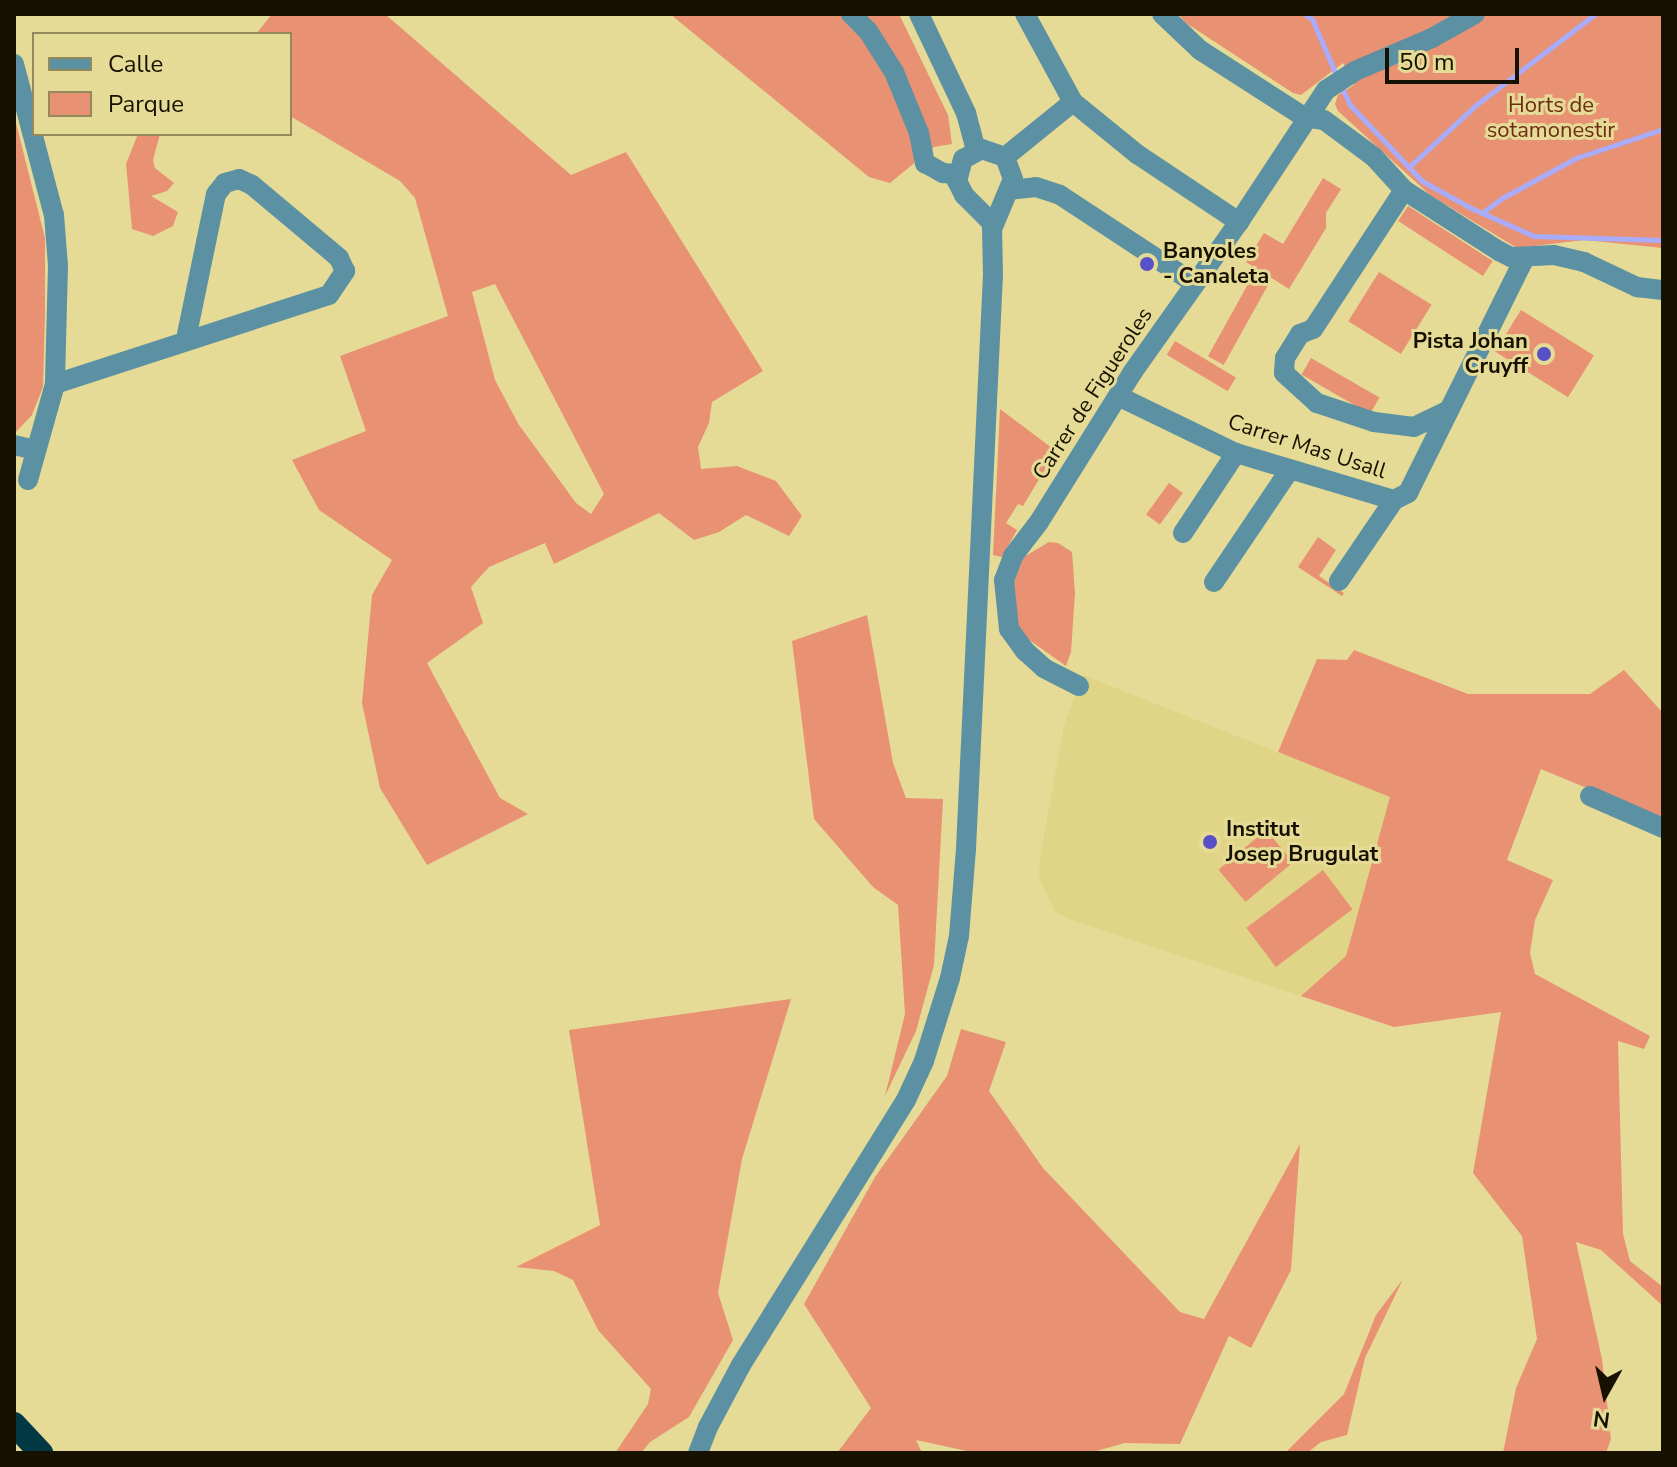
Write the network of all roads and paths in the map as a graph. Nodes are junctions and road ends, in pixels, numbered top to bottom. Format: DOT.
graph roads {
  1 [pos="851,14"];
  2 [pos="919,14"];
  3 [pos="1025,14"];
  4 [pos="1162,14"];
  5 [pos="1475,14"];
  6 [pos="14,64"];
  7 [pos="1073,102"];
  8 [pos="1304,117"];
  9 [pos="32,132"];
  10 [pos="33,136"];
  11 [pos="976,150"];
  12 [pos="1005,157"];
  13 [pos="957,174"];
  14 [pos="1404,190"];
  15 [pos="1006,194"];
  16 [pos="976,203"];
  17 [pos="1239,222"];
  18 [pos="992,223"];
  19 [pos="1524,259"];
  20 [pos="1194,283"];
  21 [pos="1663,290"];
  22 [pos="186,339"];
  23 [pos="55,384"];
  24 [pos="1120,397"];
  25 [pos="1449,410"];
  26 [pos="14,445"];
  27 [pos="35,450"];
  28 [pos="1236,453"];
  29 [pos="1289,471"];
  30 [pos="28,480"];
  31 [pos="1394,500"];
  32 [pos="1183,533"];
  33 [pos="1339,581"];
  34 [pos="1214,582"];
  35 [pos="1079,686"];
  36 [pos="1590,796"];
  37 [pos="1663,828"];
  38 [pos="14,1424"];
  39 [pos="41,1453"];
  40 [pos="698,1453"];
  1 -- 13 [label="street"];
  2 -- 11 [label="street"];
  3 -- 7 [label="street"];
  4 -- 8 [label="street"];
  5 -- 8 [label="street, Carrer de Figueroles"];
  6 -- 9 [label="street"];
  7 -- 12 [label="street"];
  7 -- 17 [label="street"];
  8 -- 14 [label="street"];
  8 -- 17 [label="street, Carrer de Figueroles"];
  10 -- 23 [label="street"];
  11 -- 12 [label="street"];
  11 -- 13 [label="street"];
  12 -- 15 [label="street"];
  13 -- 16 [label="street"];
  14 -- 19 [label="street"];
  14 -- 25 [label="street"];
  15 -- 16 [label="street"];
  15 -- 18 [label="street"];
  15 -- 20 [label="street"];
  16 -- 18 [label="street"];
  17 -- 20 [label="street, Carrer de Figueroles"];
  18 -- 40 [label="street"];
  19 -- 21 [label="street"];
  19 -- 25 [label="street"];
  20 -- 24 [label="street, Carrer de Figueroles"];
  22 -- 22 [label="street"];
  22 -- 23 [label="street"];
  23 -- 27 [label="street"];
  24 -- 28 [label="street, Carrer Mas Usall"];
  24 -- 35 [label="street, Carrer de Figueroles"];
  25 -- 31 [label="street"];
  26 -- 27 [label="street"];
  27 -- 30 [label="street"];
  28 -- 29 [label="street, Carrer Mas Usall"];
  28 -- 32 [label="street"];
  29 -- 31 [label="street, Carrer Mas Usall"];
  29 -- 34 [label="street"];
  31 -- 33 [label="street"];
  36 -- 37 [label="street"];
  38 -- 39 [label="highway"];
}
